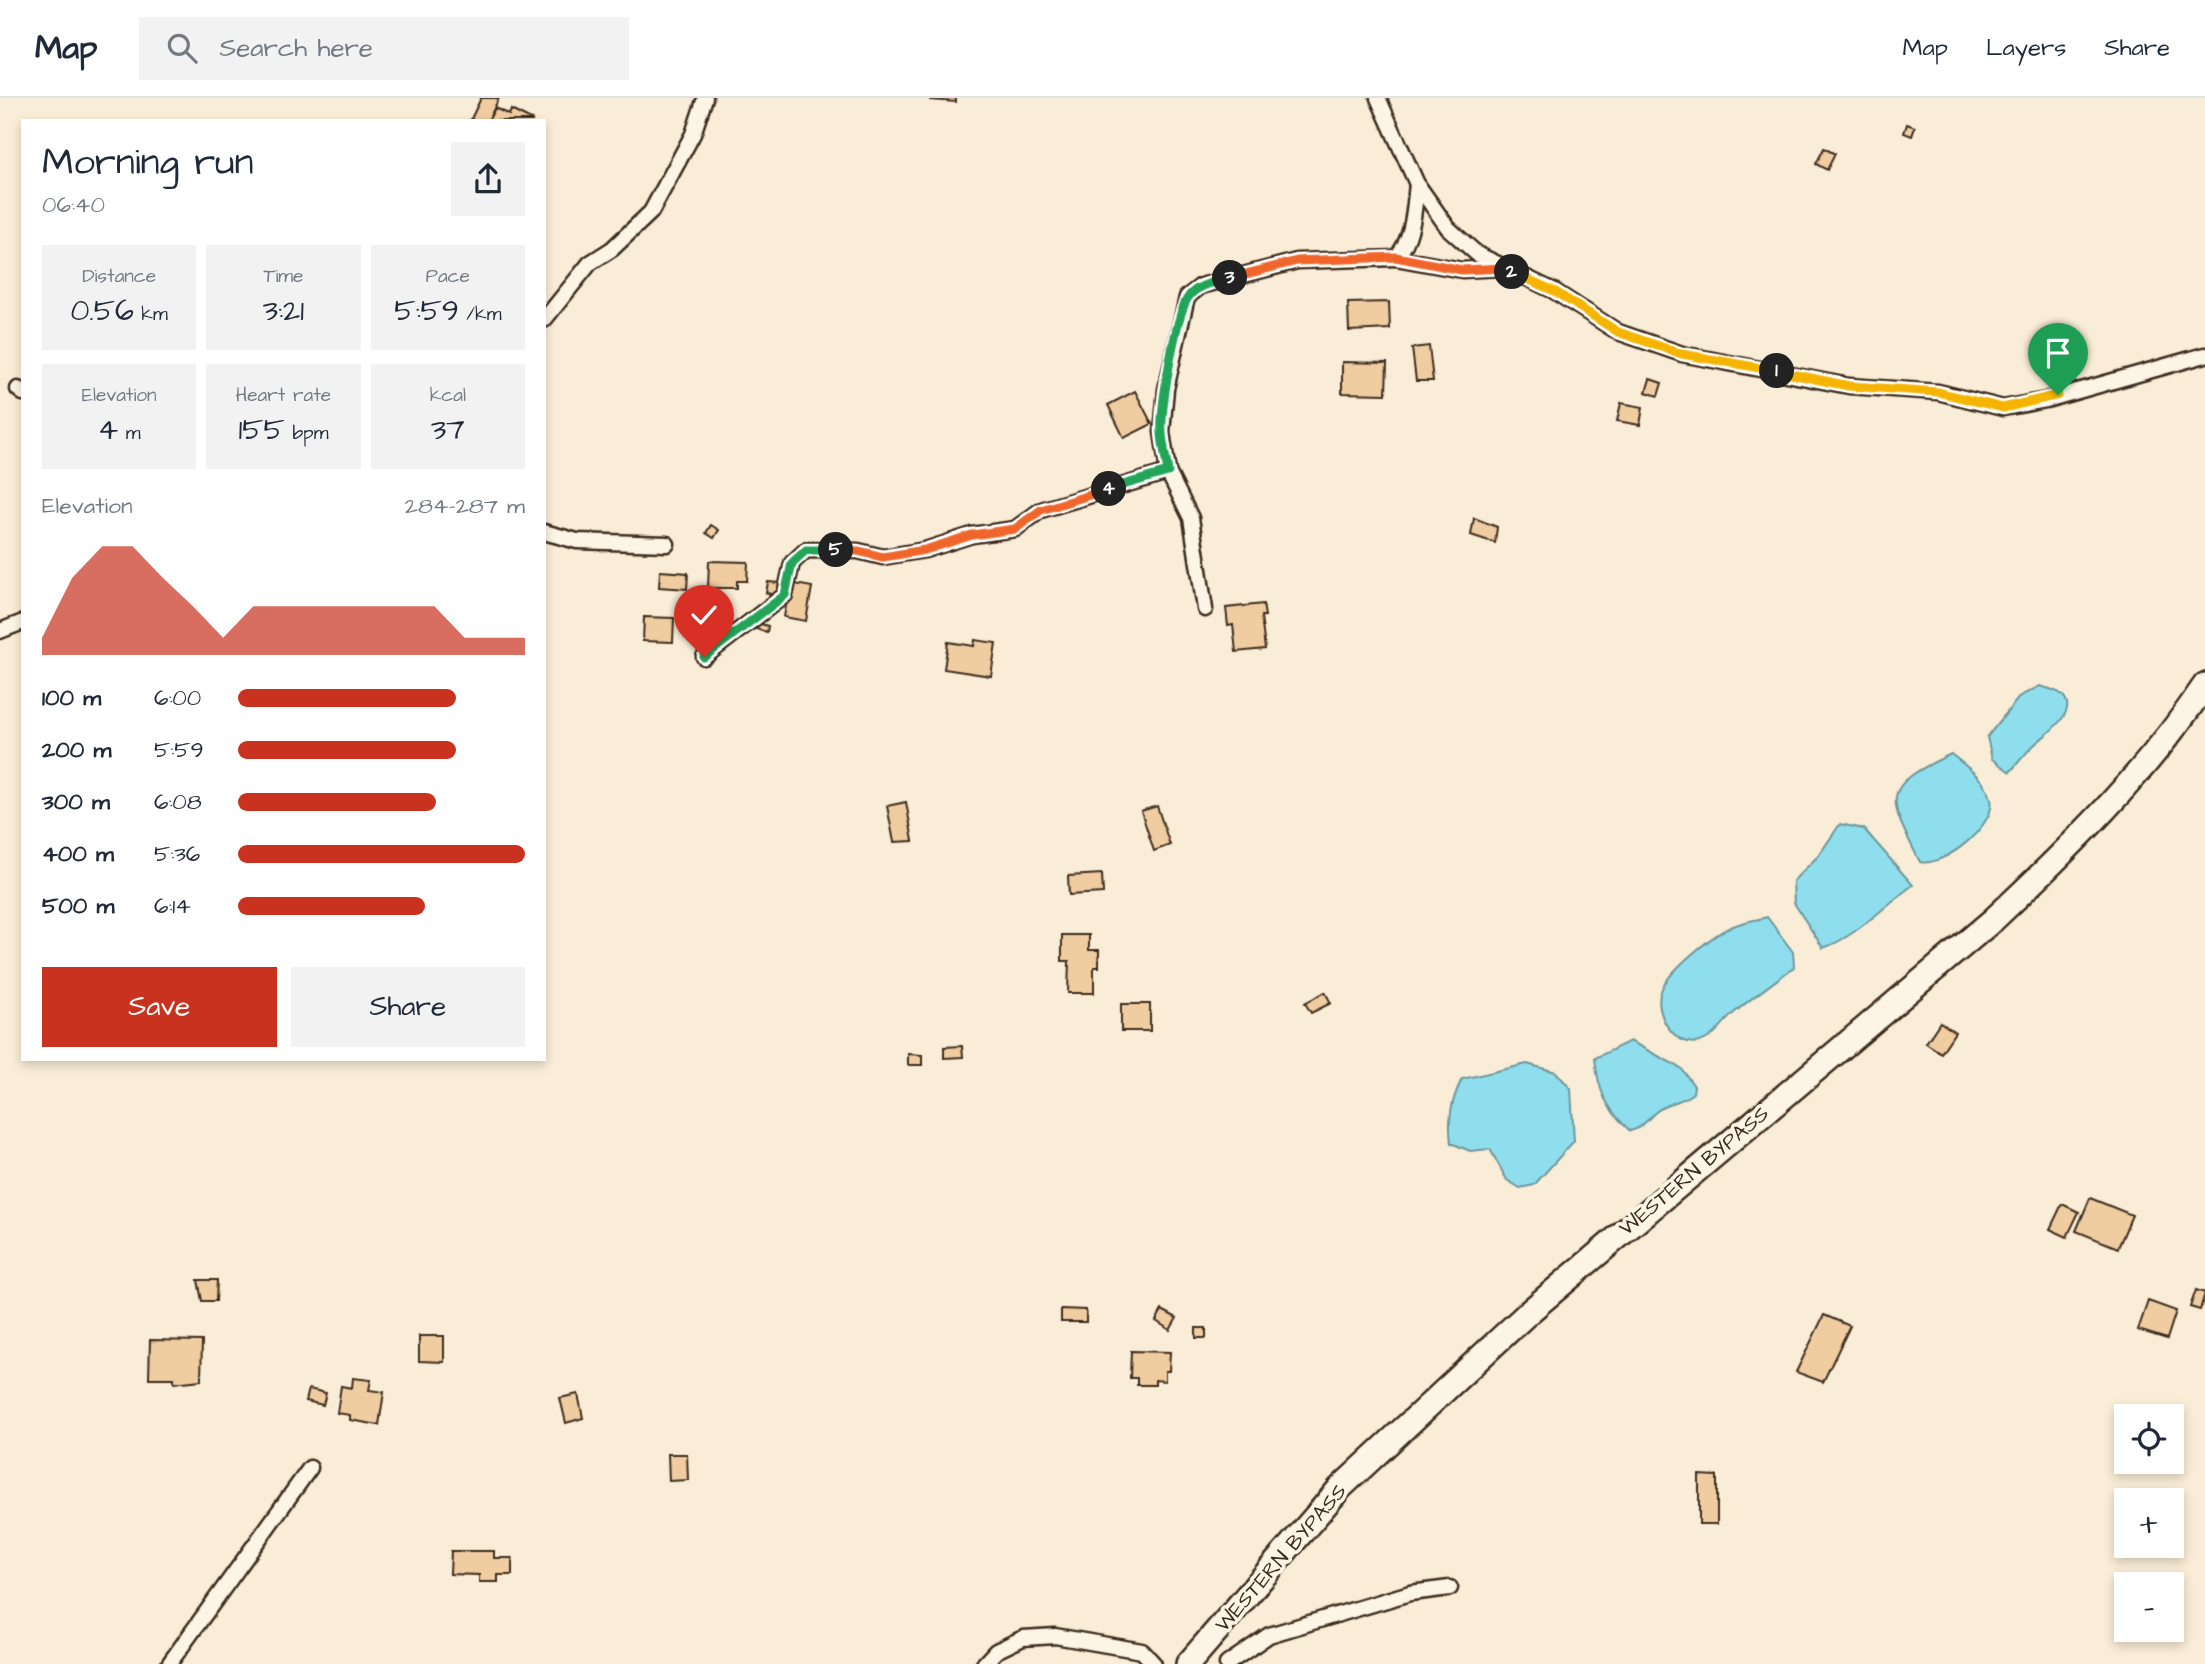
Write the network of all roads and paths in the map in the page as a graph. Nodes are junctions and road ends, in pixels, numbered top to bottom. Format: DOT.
graph roads {
  1 [pos="705,98"];
  2 [pos="1378,98"];
  3 [pos="1418,184"];
  4 [pos="1396,257"];
  5 [pos="1504,268"];
  6 [pos="546,318"];
  7 [pos="2205,355"];
  8 [pos="1168,472"];
  9 [pos="546,533"];
  10 [pos="667,544"];
  11 [pos="1205,609"];
  12 [pos="21,623"];
  13 [pos="0,631"];
  14 [pos="704,657"];
  15 [pos="2205,685"];
  16 [pos="2205,706"];
  17 [pos="2175,729"];
  18 [pos="310,1468"];
  19 [pos="1450,1588"];
  20 [pos="169,1664"];
  21 [pos="984,1664"];
  22 [pos="1154,1664"];
  23 [pos="1188,1664"];
  24 [pos="1227,1664"];
  1 -- 6 [label="street"];
  2 -- 3 [label="street"];
  3 -- 4 [label="street"];
  3 -- 5 [label="street"];
  4 -- 5 [label="street"];
  4 -- 8 [label="street"];
  5 -- 7 [label="street"];
  8 -- 11 [label="street"];
  8 -- 14 [label="street"];
  9 -- 10 [label="street"];
  12 -- 13 [label="street"];
  15 -- 17 [label="main road, WESTERN BYPASS"];
  16 -- 17 [label="street"];
  17 -- 23 [label="main road, WESTERN BYPASS"];
  18 -- 20 [label="street"];
  19 -- 24 [label="street"];
  21 -- 22 [label="street"];
}
